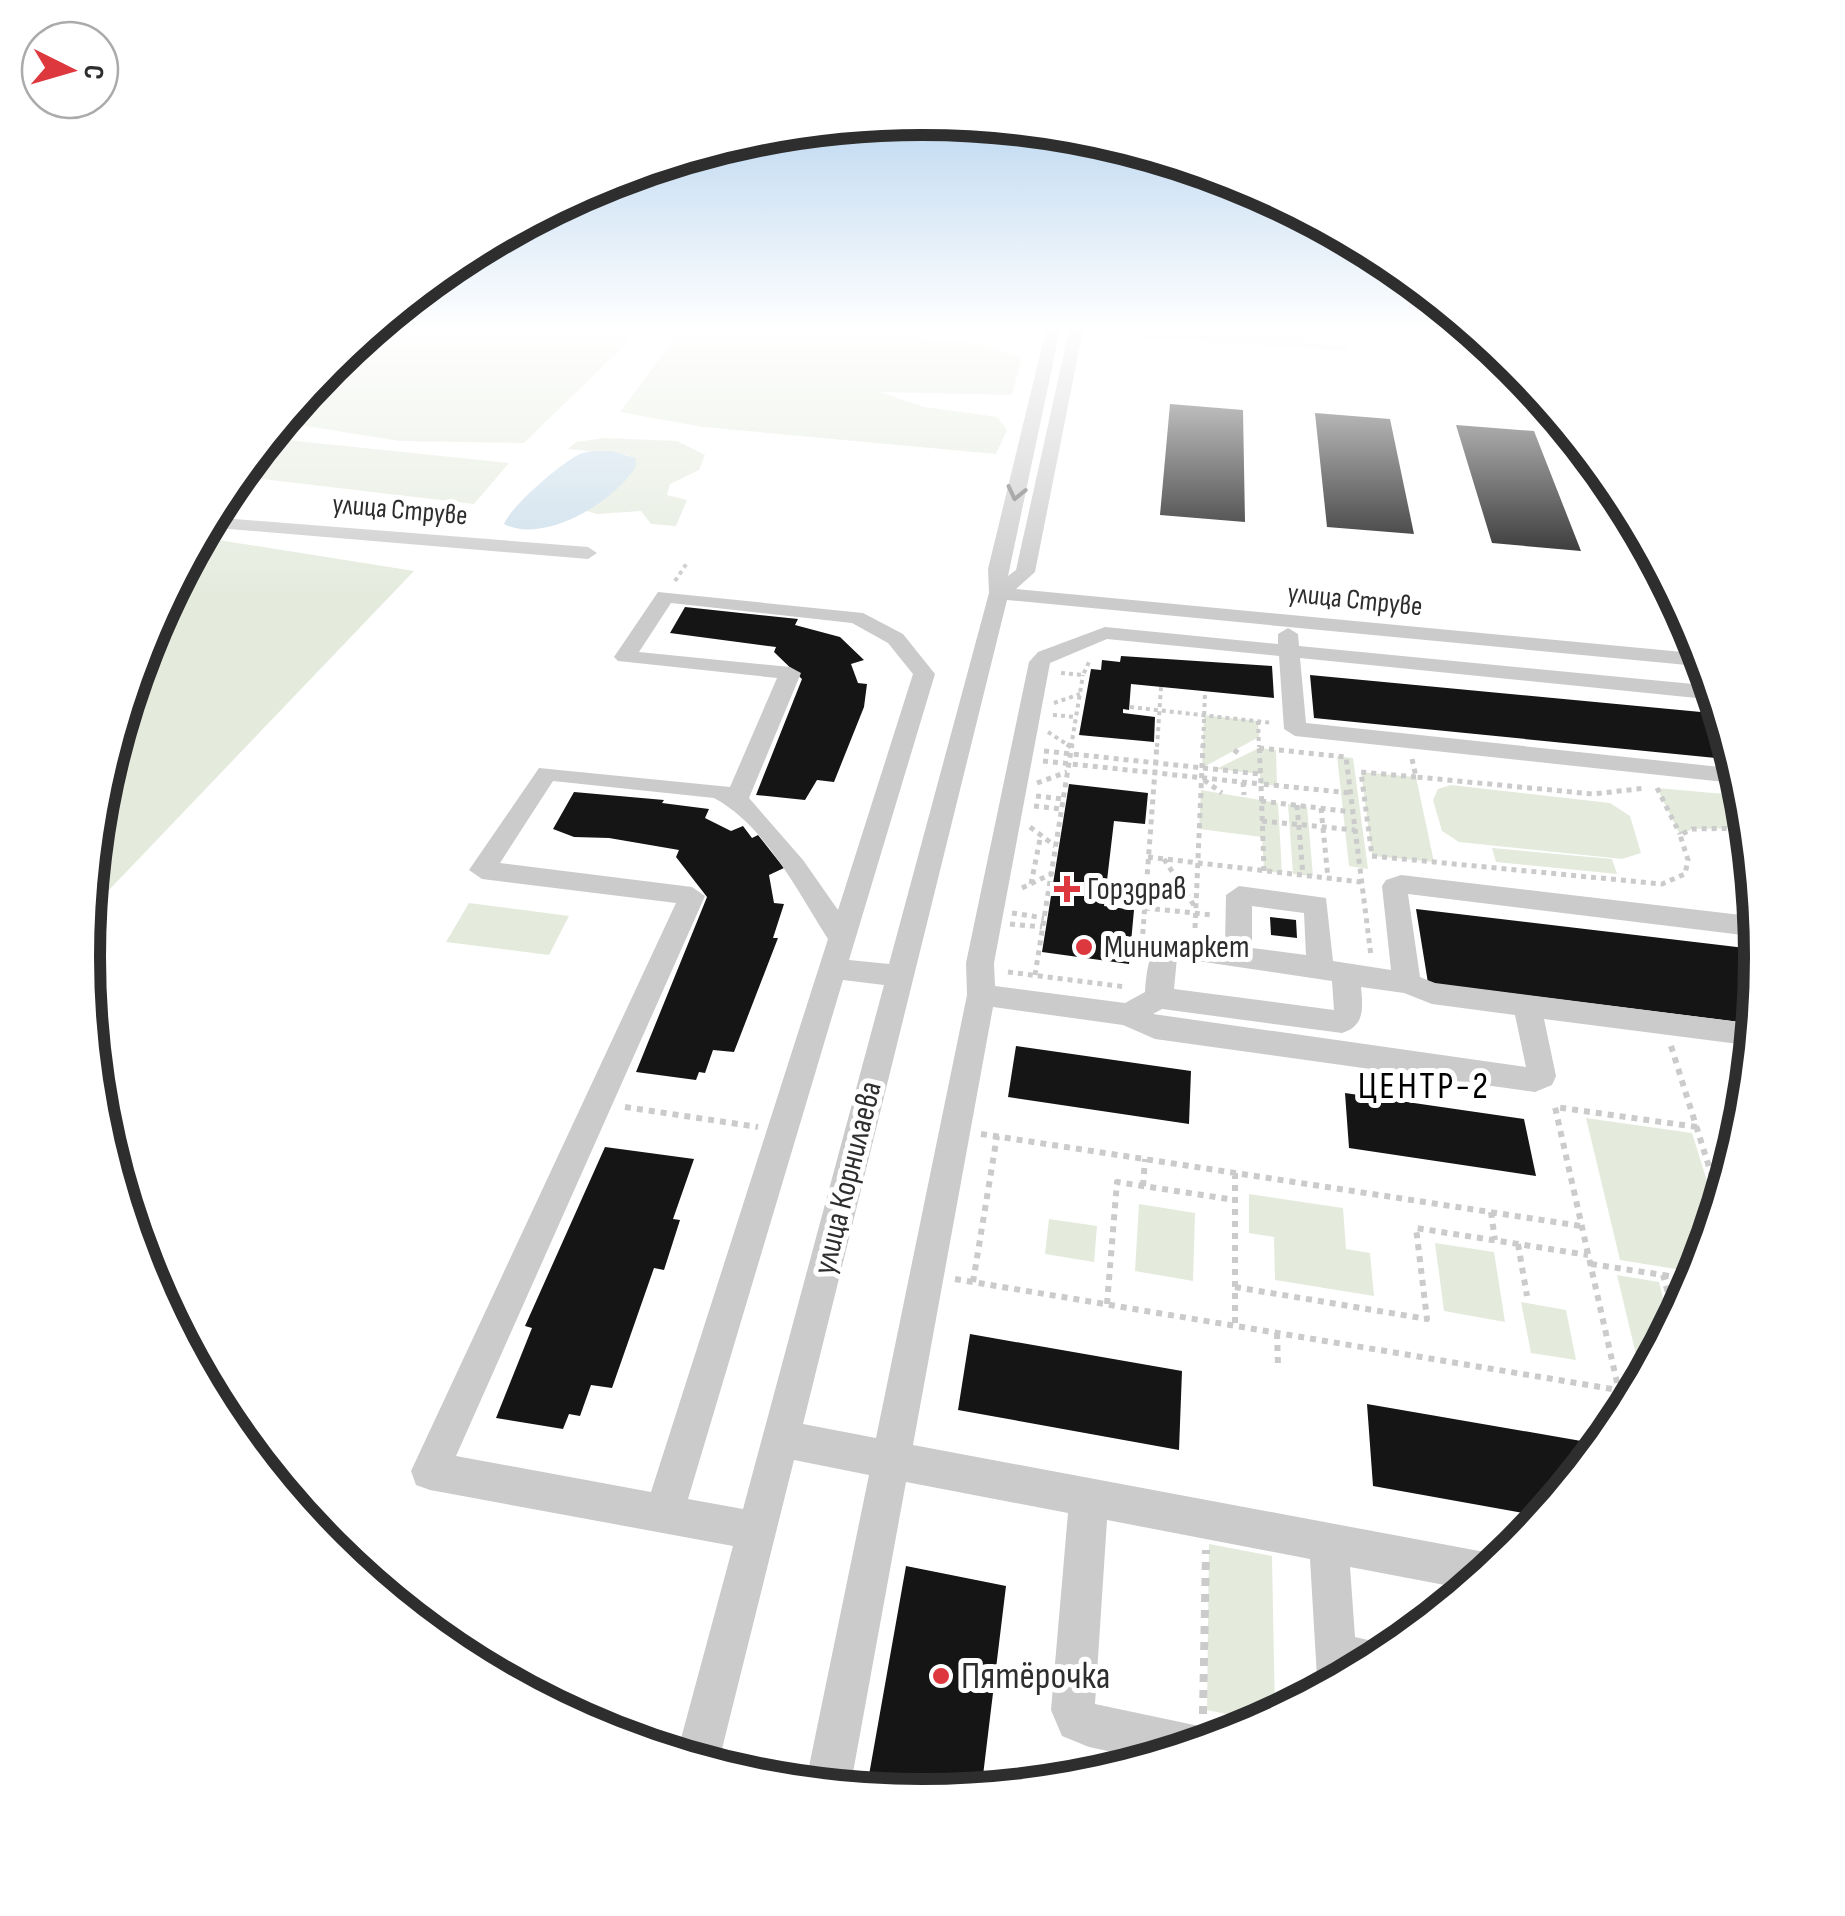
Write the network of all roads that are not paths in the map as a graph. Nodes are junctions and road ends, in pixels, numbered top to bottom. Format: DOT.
graph roads {
  1 [pos="1032,419"];
  2 [pos="1057,419"];
  3 [pos="225,523"];
  4 [pos="588,553"];
  5 [pos="1000,593"];
  6 [pos="1287,621"];
  7 [pos="1290,651"];
  8 [pos="1688,659"];
  9 [pos="1700,691"];
  10 [pos="1724,774"];
  11 [pos="736,800"];
  12 [pos="1744,925"];
  13 [pos="842,938"];
  14 [pos="1238,956"];
  15 [pos="833,968"];
  16 [pos="1346,974"];
  17 [pos="900,976"];
  18 [pos="1407,983"];
  19 [pos="981,995"];
  20 [pos="1528,1005"];
  21 [pos="1141,1008"];
  22 [pos="1741,1033"];
  23 [pos="781,1440"];
  24 [pos="891,1460"];
  25 [pos="1089,1498"];
  26 [pos="664,1514"];
  27 [pos="757,1531"];
  28 [pos="1329,1543"];
  29 [pos="1471,1570"];
  30 [pos="1336,1669"];
  31 [pos="1189,1736"];
  32 [pos="701,1749"];
  33 [pos="830,1775"];
  1 -- 5 [label="street, улица Корнилаева, one-way"];
  2 -- 5 [label="street, улица Корнилаева"];
  3 -- 4 [label="street, улица Струве"];
  5 -- 6 [label="street, улица Струве"];
  5 -- 17 [label="street, улица Корнилаева"];
  6 -- 7 [label="street"];
  6 -- 8 [label="street, улица Струве"];
  7 -- 9 [label="street"];
  7 -- 10 [label="street"];
  7 -- 19 [label="street"];
  11 -- 13 [label="street"];
  11 -- 13 [label="street"];
  11 -- 26 [label="street"];
  12 -- 18 [label="street"];
  13 -- 15 [label="street"];
  14 -- 16 [label="street"];
  14 -- 16 [label="street"];
  14 -- 21 [label="street"];
  15 -- 17 [label="street"];
  15 -- 26 [label="street"];
  16 -- 18 [label="street"];
  16 -- 21 [label="street"];
  17 -- 23 [label="street, улица Корнилаева"];
  18 -- 20 [label="street"];
  19 -- 21 [label="street"];
  19 -- 24 [label="street"];
  20 -- 21 [label="street"];
  20 -- 22 [label="street"];
  23 -- 24 [label="street"];
  23 -- 27 [label="street, улица Корнилаева"];
  24 -- 25 [label="street"];
  24 -- 33 [label="street"];
  25 -- 28 [label="street"];
  25 -- 31 [label="street"];
  26 -- 27 [label="street"];
  27 -- 32 [label="street, улица Корнилаева"];
  28 -- 29 [label="street"];
  28 -- 30 [label="street"];
}
